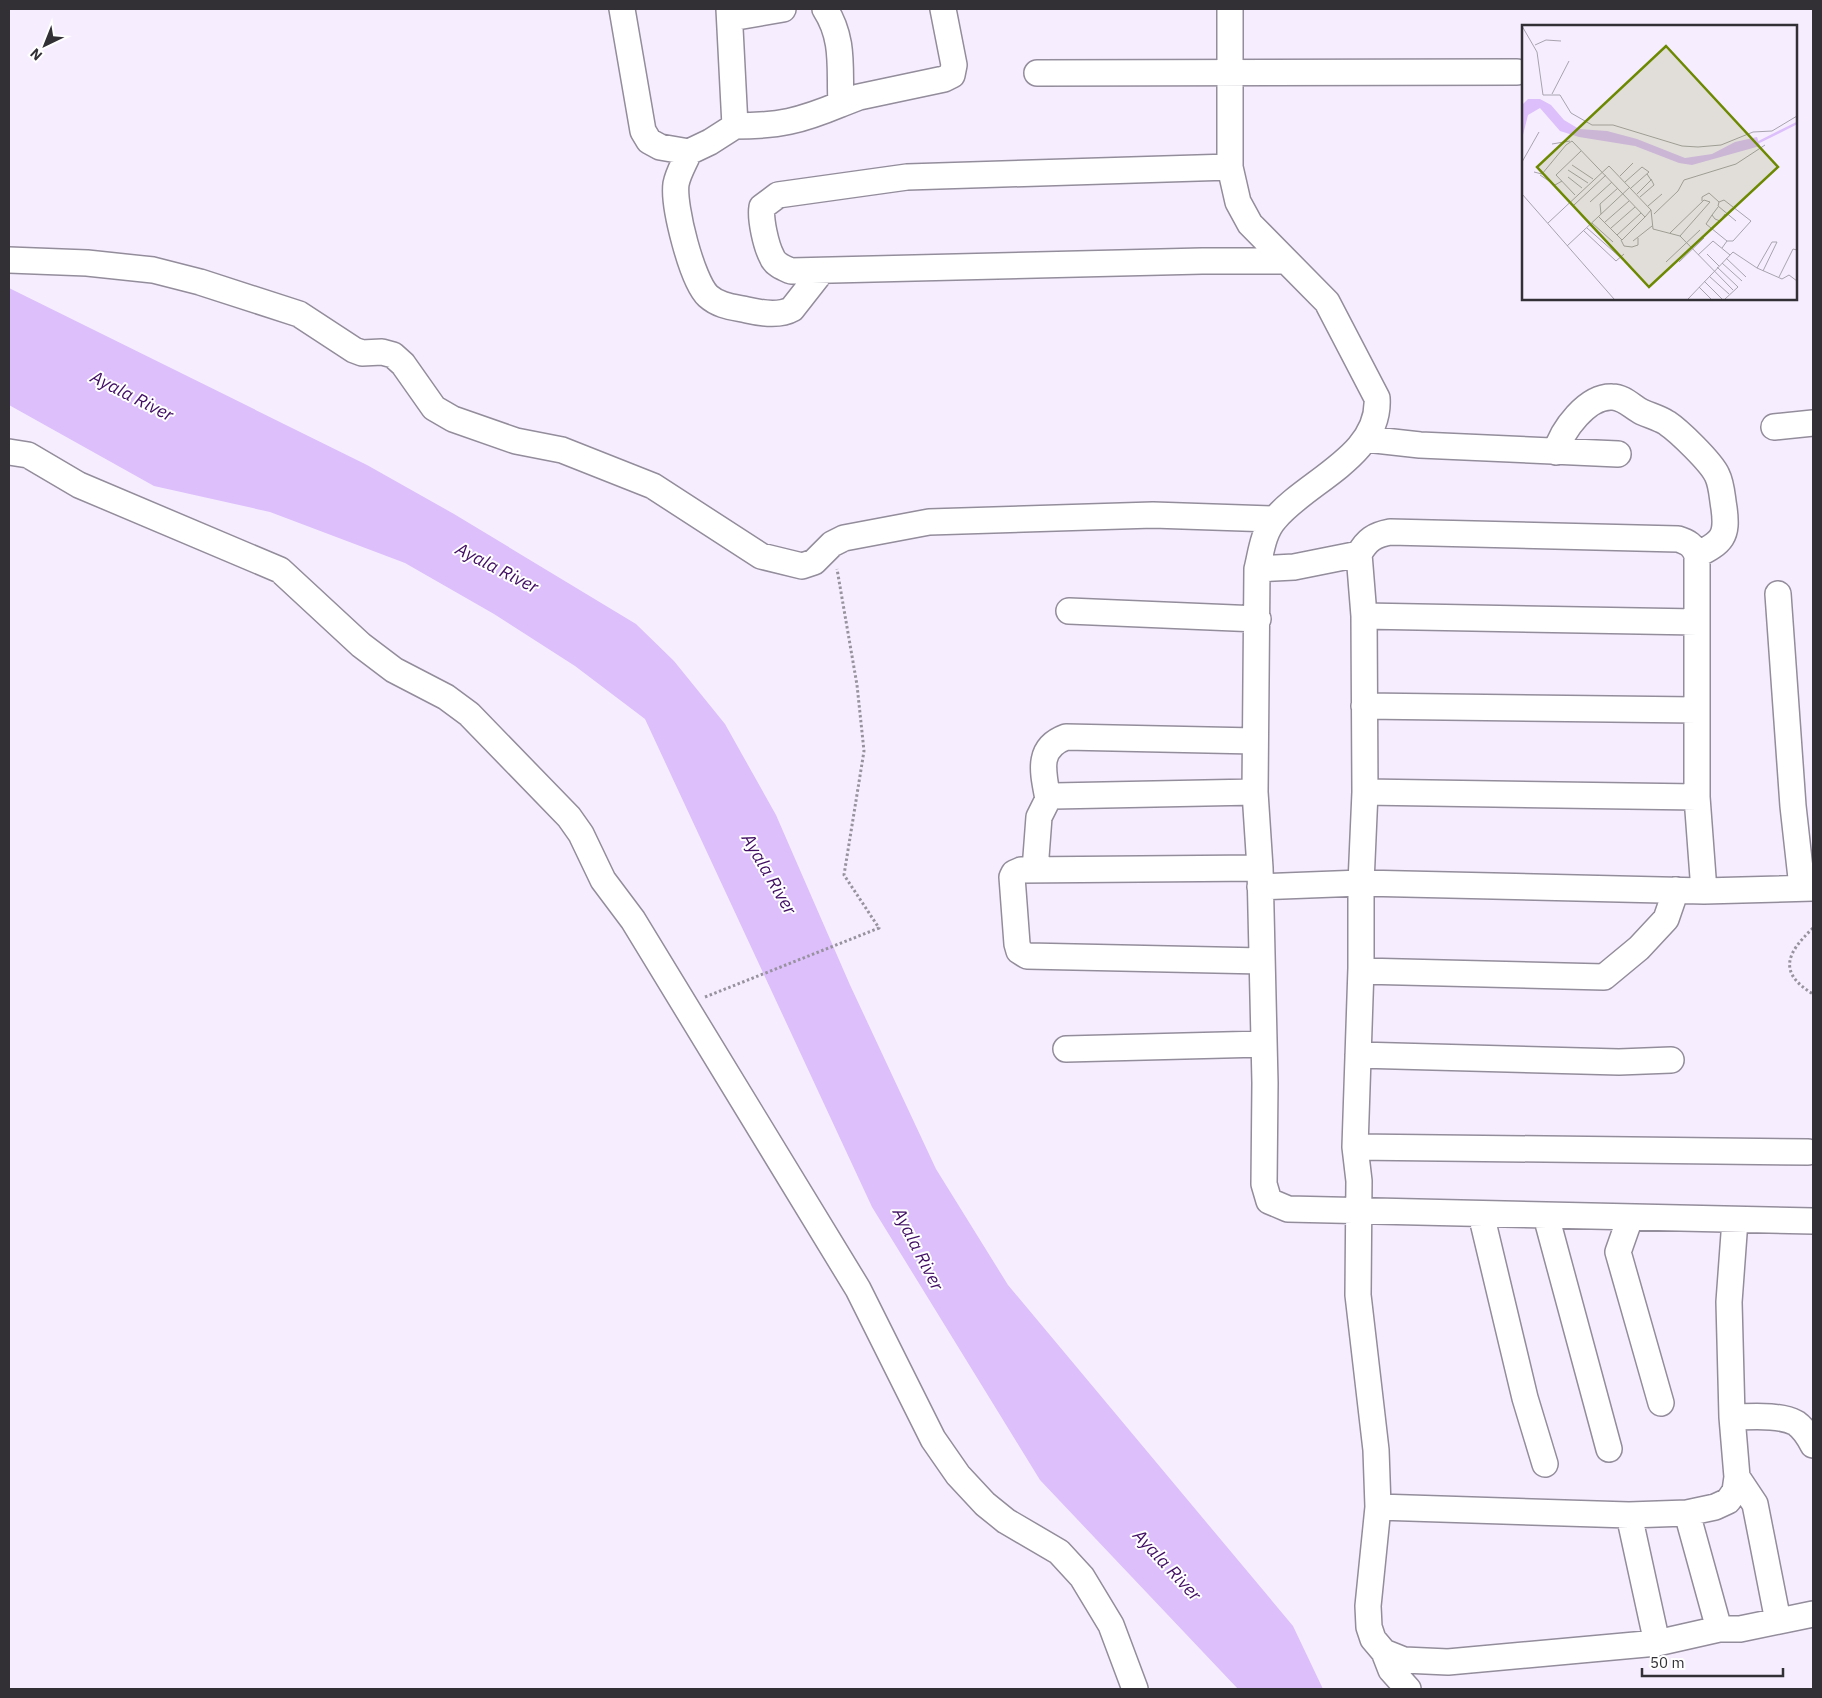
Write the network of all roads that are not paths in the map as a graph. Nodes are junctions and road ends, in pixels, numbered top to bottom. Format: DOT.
graph roads {
  1 [pos="622,9"];
  2 [pos="783,9"];
  3 [pos="825,9"];
  4 [pos="943,9"];
  5 [pos="1230,9"];
  6 [pos="730,13"];
  7 [pos="1517,72"];
  8 [pos="1036,73"];
  9 [pos="1230,73"];
  10 [pos="841,104"];
  11 [pos="735,126"];
  12 [pos="689,152"];
  13 [pos="1230,167"];
  14 [pos="9,260"];
  15 [pos="1286,261"];
  16 [pos="821,272"];
  17 [pos="1813,423"];
  18 [pos="1774,427"];
  19 [pos="1366,439"];
  20 [pos="9,452"];
  21 [pos="1556,452"];
  22 [pos="1618,454"];
  23 [pos="1274,520"];
  24 [pos="1359,554"];
  25 [pos="1697,555"];
  26 [pos="1257,569"];
  27 [pos="1778,594"];
  28 [pos="1069,611"];
  29 [pos="1364,616"];
  30 [pos="1258,619"];
  31 [pos="1697,622"];
  32 [pos="1364,706"];
  33 [pos="1696,710"];
  34 [pos="1255,741"];
  35 [pos="1255,792"];
  36 [pos="1365,792"];
  37 [pos="1697,797"];
  38 [pos="1048,799"];
  39 [pos="1035,870"];
  40 [pos="1260,878"];
  41 [pos="1361,883"];
  42 [pos="1807,888"];
  43 [pos="1676,890"];
  44 [pos="1704,891"];
  45 [pos="1262,961"];
  46 [pos="1361,971"];
  47 [pos="1263,1044"];
  48 [pos="1066,1048"];
  49 [pos="1358,1055"];
  50 [pos="1671,1060"];
  51 [pos="1356,1147"];
  52 [pos="1808,1152"];
  53 [pos="1358,1210"];
  54 [pos="1481,1214"];
  55 [pos="1546,1216"];
  56 [pos="1630,1218"];
  57 [pos="1735,1220"];
  58 [pos="1813,1221"];
  59 [pos="1661,1403"];
  60 [pos="1732,1417"];
  61 [pos="1813,1445"];
  62 [pos="1609,1449"];
  63 [pos="1545,1464"];
  64 [pos="1737,1477"];
  65 [pos="1378,1507"];
  66 [pos="1687,1513"];
  67 [pos="1629,1515"];
  68 [pos="1813,1614"];
  69 [pos="1778,1621"];
  70 [pos="1719,1629"];
  71 [pos="1657,1643"];
  72 [pos="1384,1652"];
  73 [pos="1135,1689"];
  74 [pos="1408,1689"];
  1 -- 12 [label="street"];
  2 -- 6 [label="street"];
  3 -- 10 [label="street"];
  4 -- 10 [label="street"];
  5 -- 9 [label="street"];
  6 -- 11 [label="street"];
  7 -- 9 [label="street"];
  8 -- 9 [label="street"];
  9 -- 13 [label="street"];
  10 -- 11 [label="street"];
  11 -- 12 [label="street"];
  12 -- 16 [label="street"];
  13 -- 15 [label="street"];
  13 -- 16 [label="street"];
  14 -- 23 [label="street"];
  15 -- 16 [label="street"];
  15 -- 19 [label="street"];
  17 -- 18 [label="street"];
  19 -- 21 [label="street"];
  19 -- 23 [label="street"];
  20 -- 73 [label="street"];
  21 -- 22 [label="street"];
  21 -- 25 [label="street"];
  23 -- 26 [label="street"];
  24 -- 25 [label="street"];
  24 -- 26 [label="street"];
  24 -- 29 [label="street"];
  25 -- 31 [label="street"];
  26 -- 30 [label="street"];
  27 -- 42 [label="street"];
  28 -- 30 [label="street"];
  29 -- 31 [label="street"];
  29 -- 32 [label="street"];
  30 -- 34 [label="street"];
  31 -- 33 [label="street"];
  32 -- 33 [label="street"];
  32 -- 36 [label="street"];
  33 -- 37 [label="street"];
  34 -- 35 [label="street"];
  34 -- 38 [label="street"];
  35 -- 38 [label="street"];
  35 -- 40 [label="street"];
  36 -- 37 [label="street"];
  36 -- 41 [label="street"];
  37 -- 44 [label="street"];
  38 -- 39 [label="street"];
  39 -- 40 [label="street"];
  39 -- 45 [label="street"];
  40 -- 41 [label="street"];
  40 -- 45 [label="street"];
  41 -- 43 [label="street"];
  41 -- 46 [label="street"];
  42 -- 44 [label="street"];
  43 -- 44 [label="street"];
  43 -- 46 [label="street"];
  45 -- 47 [label="street"];
  46 -- 49 [label="street"];
  47 -- 48 [label="street"];
  47 -- 53 [label="street"];
  49 -- 50 [label="street"];
  49 -- 51 [label="street"];
  51 -- 52 [label="street"];
  51 -- 53 [label="street"];
  53 -- 54 [label="street"];
  53 -- 65 [label="street"];
  54 -- 55 [label="street"];
  54 -- 63 [label="street"];
  55 -- 56 [label="street"];
  55 -- 62 [label="street"];
  56 -- 57 [label="street"];
  56 -- 59 [label="street"];
  57 -- 58 [label="street"];
  57 -- 60 [label="street"];
  60 -- 61 [label="street"];
  60 -- 64 [label="street"];
  64 -- 66 [label="street"];
  64 -- 69 [label="street"];
  65 -- 67 [label="street"];
  65 -- 72 [label="street"];
  66 -- 67 [label="street"];
  66 -- 70 [label="street"];
  67 -- 71 [label="street"];
  68 -- 69 [label="street"];
  69 -- 70 [label="street"];
  70 -- 71 [label="street"];
  71 -- 72 [label="street"];
  72 -- 74 [label="street"];
}
